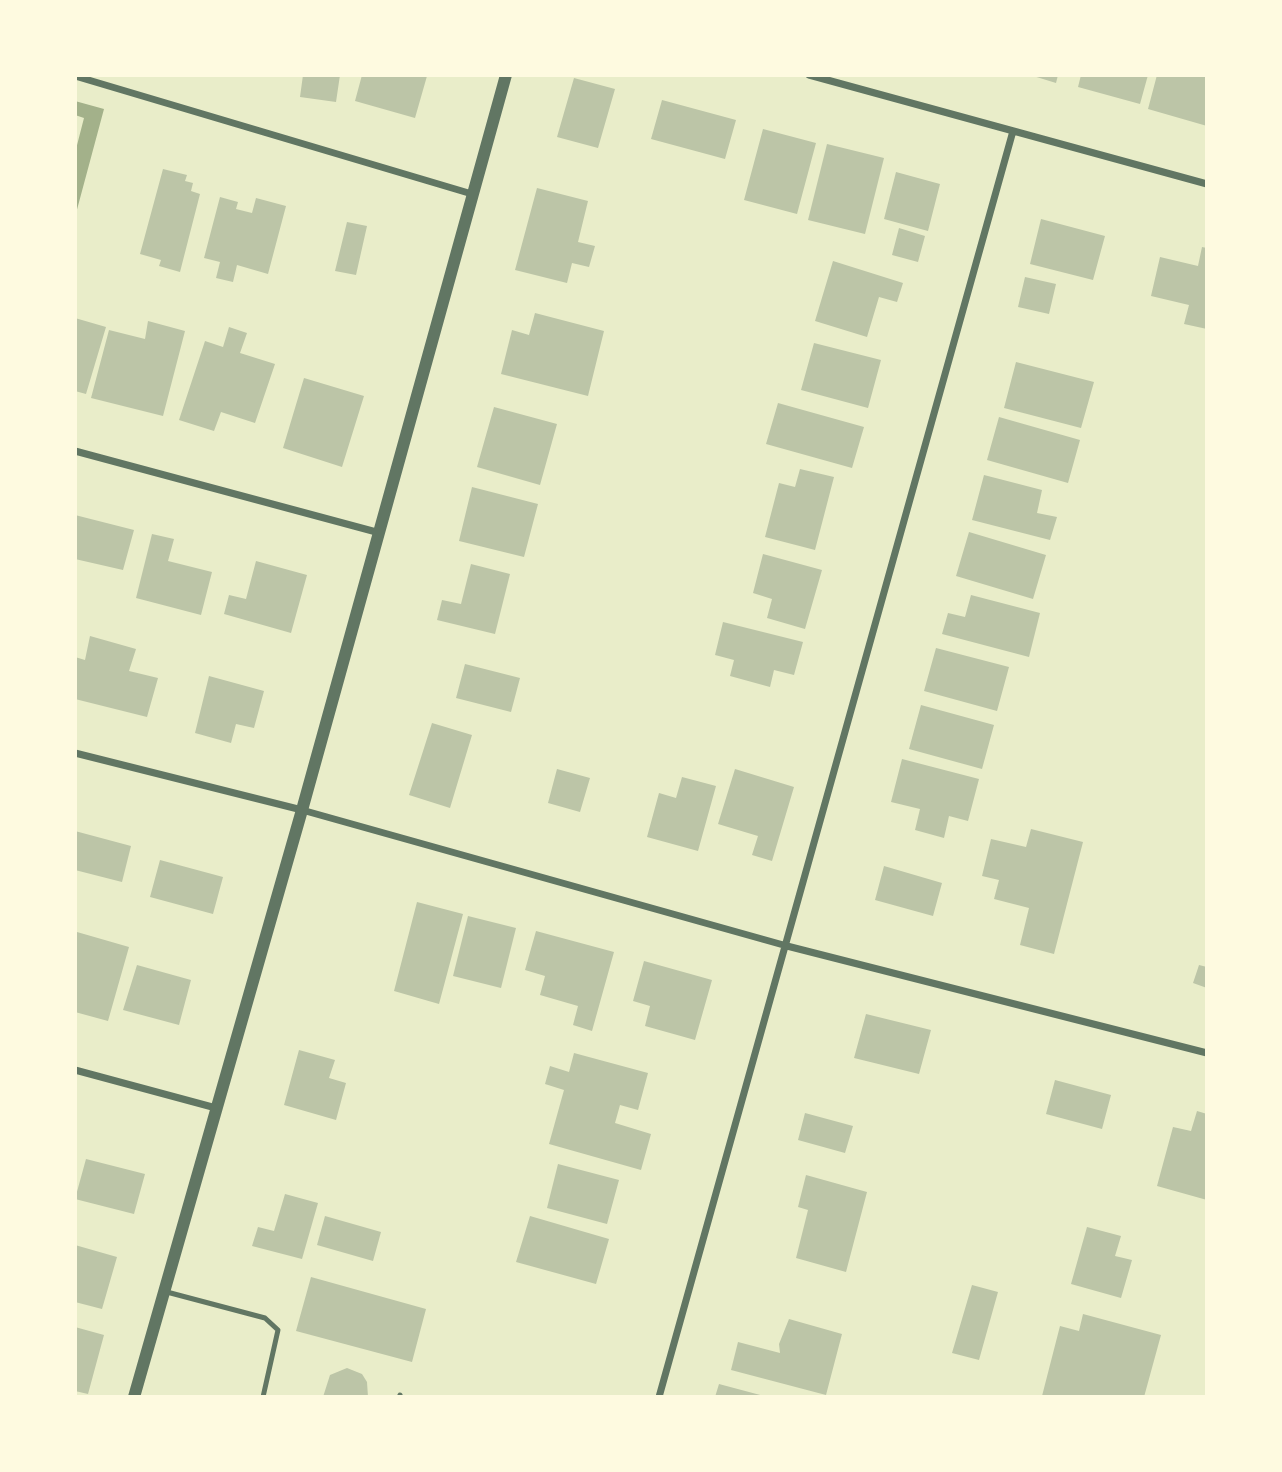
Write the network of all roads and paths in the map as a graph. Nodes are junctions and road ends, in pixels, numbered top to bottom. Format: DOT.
graph roads {
  1 [pos="506,75"];
  2 [pos="809,75"];
  3 [pos="75,76"];
  4 [pos="1013,131"];
  5 [pos="1207,184"];
  6 [pos="472,194"];
  7 [pos="75,451"];
  8 [pos="380,533"];
  9 [pos="75,753"];
  10 [pos="302,810"];
  11 [pos="787,946"];
  12 [pos="1207,1053"];
  13 [pos="75,1070"];
  14 [pos="216,1108"];
  15 [pos="163,1292"];
  16 [pos="134,1397"];
  17 [pos="263,1397"];
  18 [pos="659,1397"];
  1 -- 6 [label="street"];
  2 -- 4 [label="street"];
  3 -- 6 [label="street"];
  4 -- 5 [label="street"];
  4 -- 11 [label="street"];
  6 -- 8 [label="street"];
  7 -- 8 [label="street"];
  8 -- 10 [label="street"];
  9 -- 10 [label="street"];
  10 -- 11 [label="street"];
  10 -- 14 [label="street"];
  11 -- 12 [label="street"];
  11 -- 18 [label="street"];
  13 -- 14 [label="street"];
  14 -- 15 [label="street"];
  15 -- 16 [label="street"];
  15 -- 17 [label="lane"];
}
